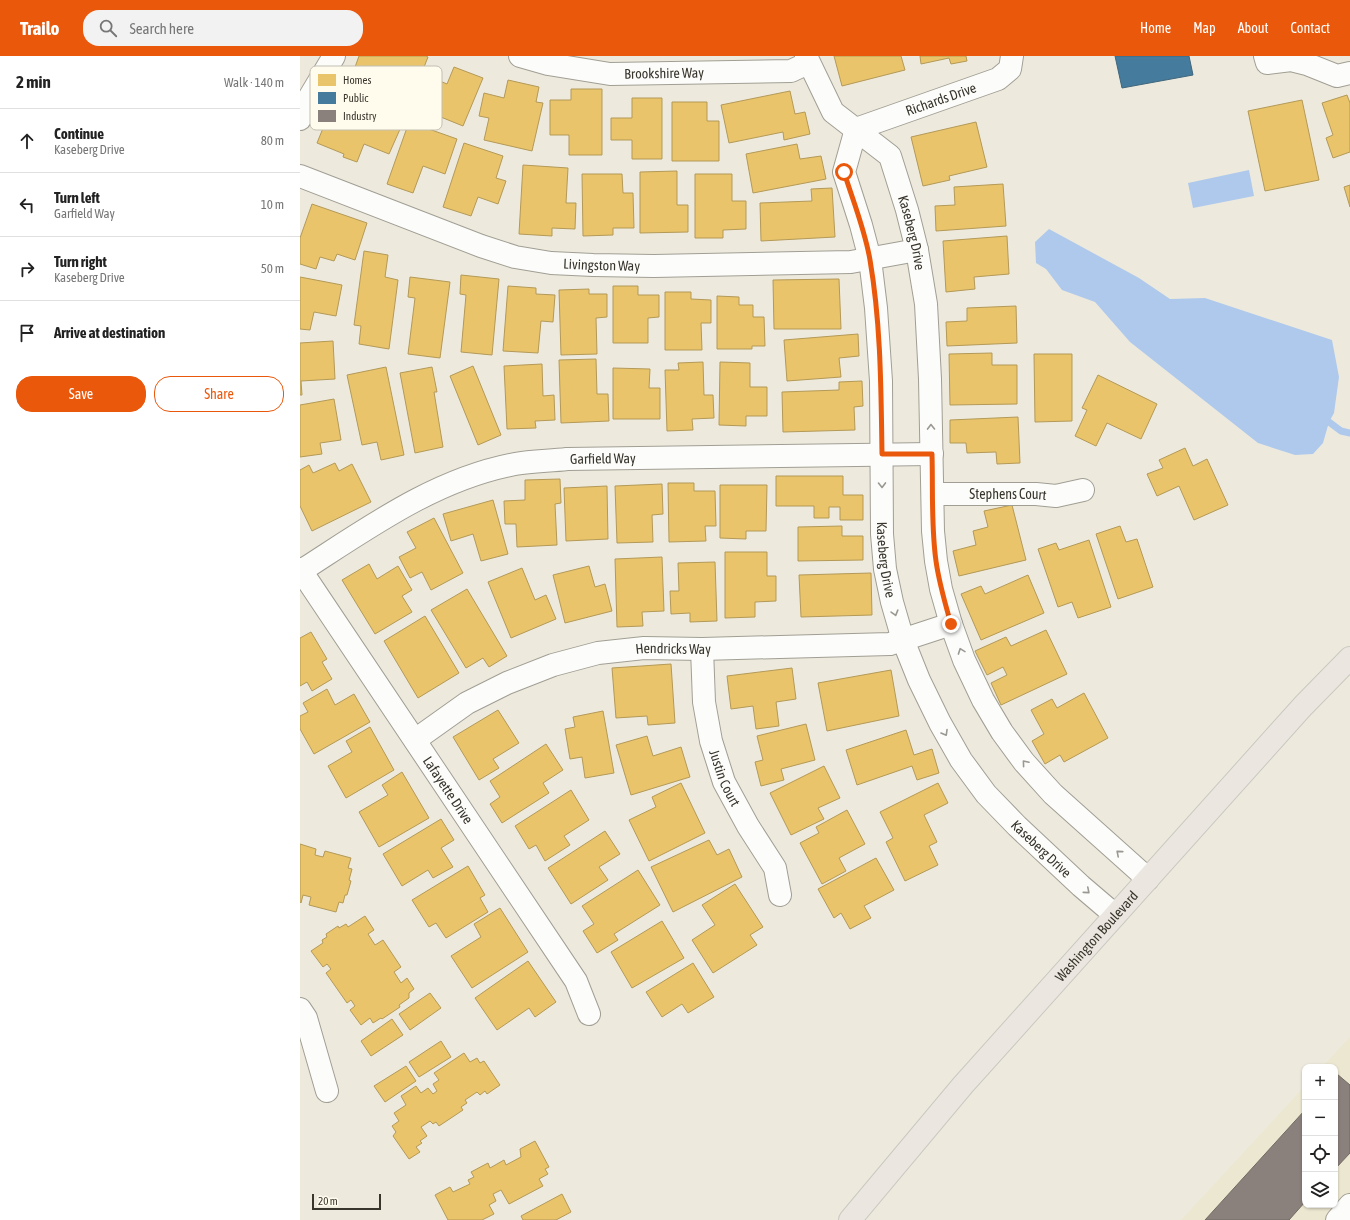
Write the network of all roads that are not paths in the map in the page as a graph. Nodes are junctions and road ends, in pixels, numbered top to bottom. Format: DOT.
graph roads {
  1 [pos="334,56"];
  2 [pos="520,56"];
  3 [pos="1012,56"];
  4 [pos="1265,56"];
  5 [pos="807,59"];
  6 [pos="328,66"];
  7 [pos="1350,73"];
  8 [pos="310,96"];
  9 [pos="300,119"];
  10 [pos="856,130"];
  11 [pos="300,176"];
  12 [pos="917,250"];
  13 [pos="870,259"];
  14 [pos="882,454"];
  15 [pos="932,454"];
  16 [pos="1083,490"];
  17 [pos="933,494"];
  18 [pos="301,570"];
  19 [pos="951,624"];
  20 [pos="903,640"];
  21 [pos="702,649"];
  22 [pos="1350,658"];
  23 [pos="414,740"];
  24 [pos="1148,879"];
  25 [pos="780,895"];
  26 [pos="1115,915"];
  27 [pos="300,1009"];
  28 [pos="589,1014"];
  29 [pos="327,1091"];
  30 [pos="1350,1205"];
  31 [pos="850,1220"];
  32 [pos="1337,1220"];
  1 -- 6 [label="street"];
  2 -- 5 [label="street, Brookshire Way"];
  3 -- 10 [label="street, Richards Drive"];
  4 -- 7 [label="street"];
  5 -- 10 [label="street, Kaseberg Drive"];
  8 -- 9 [label="street"];
  10 -- 12 [label="street, Kaseberg Drive"];
  10 -- 13 [label="street, Kaseberg Drive"];
  11 -- 13 [label="street, Livingston Way"];
  12 -- 13 [label="street, Livingston Way"];
  15 -- 12 [label="street, Kaseberg Drive, one-way"];
  13 -- 14 [label="street, Kaseberg Drive"];
  14 -- 15 [label="street, Garfield Way"];
  14 -- 18 [label="street, Garfield Way"];
  14 -- 20 [label="street, Kaseberg Drive, one-way"];
  15 -- 17 [label="street, Kaseberg Drive"];
  16 -- 17 [label="street, Stephens Court"];
  17 -- 19 [label="street, Kaseberg Drive"];
  18 -- 23 [label="street, Lafayette Drive"];
  19 -- 20 [label="street, Hendricks Way"];
  24 -- 19 [label="street, Kaseberg Drive, one-way"];
  20 -- 21 [label="street, Hendricks Way"];
  20 -- 26 [label="street, Kaseberg Drive, one-way"];
  21 -- 23 [label="street, Hendricks Way"];
  21 -- 25 [label="street, Justin Court"];
  22 -- 24 [label="main road, Washington Boulevard"];
  23 -- 28 [label="street, Lafayette Drive"];
  24 -- 26 [label="main road, Washington Boulevard"];
  26 -- 31 [label="main road, Washington Boulevard"];
  27 -- 29 [label="street"];
  30 -- 32 [label="street"];
}
